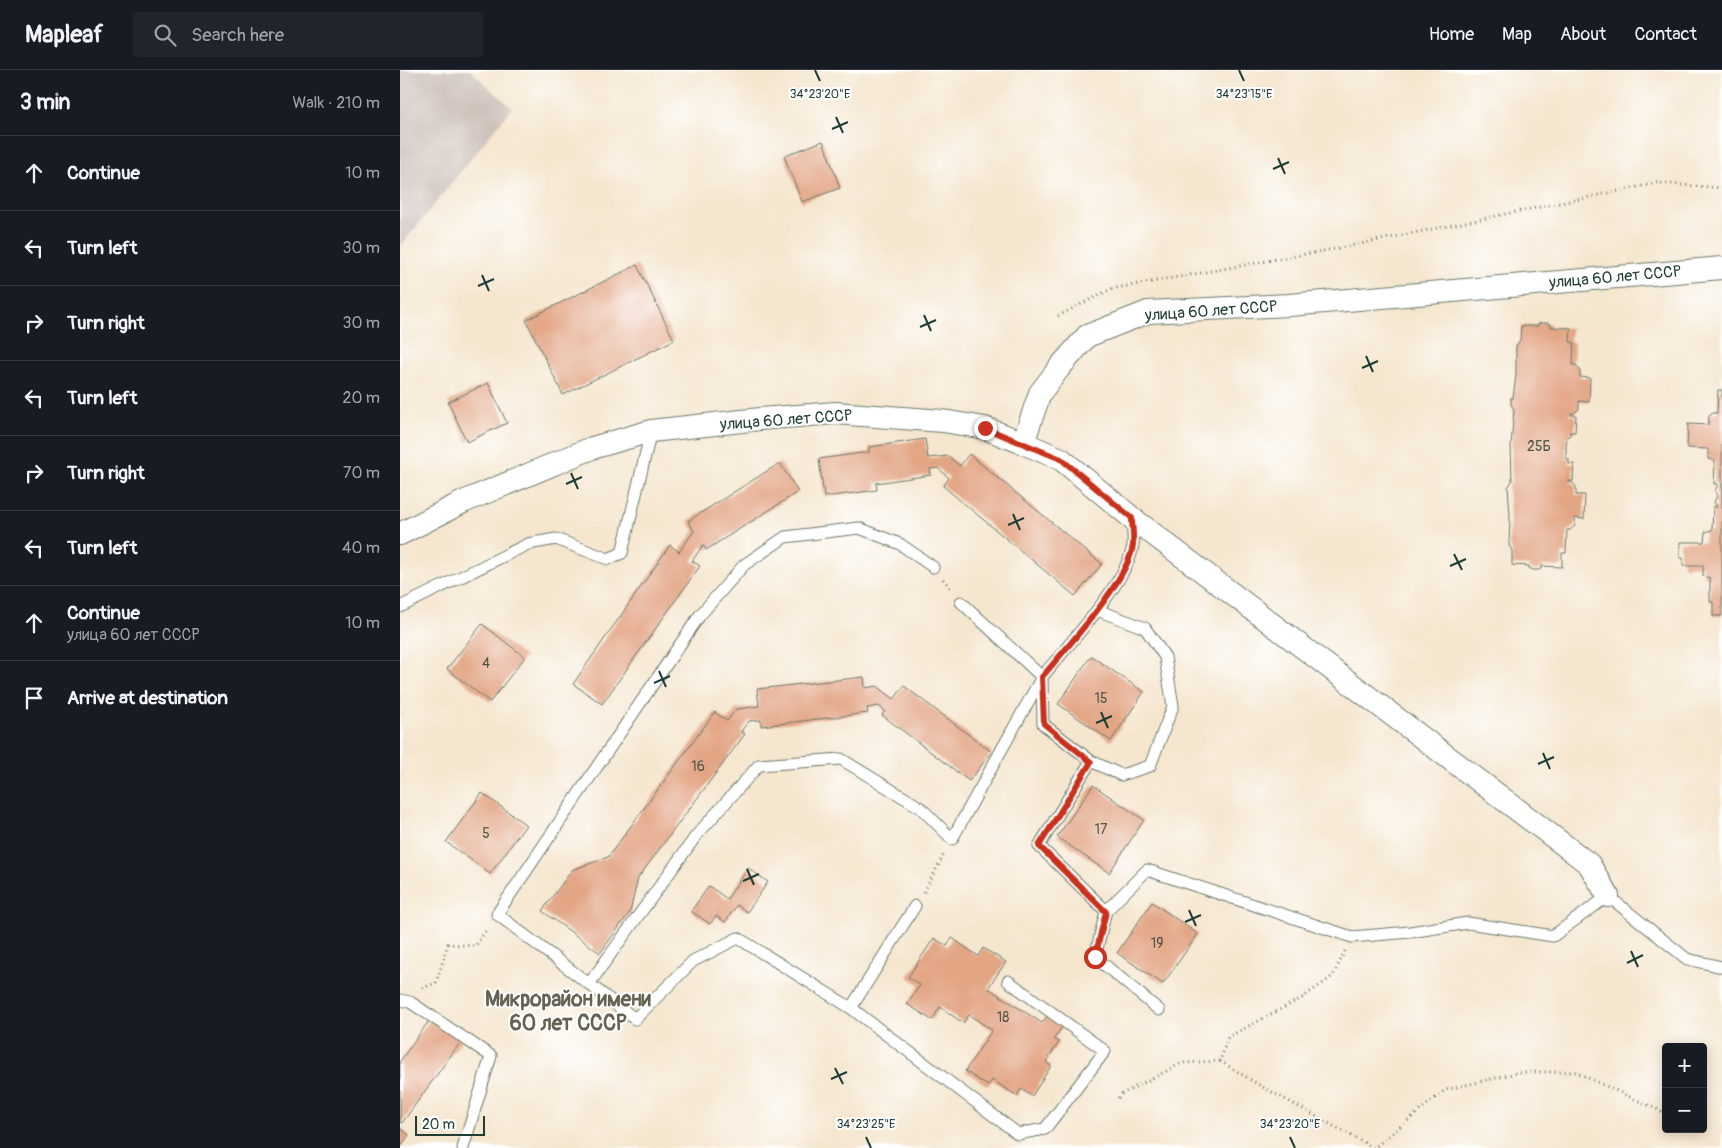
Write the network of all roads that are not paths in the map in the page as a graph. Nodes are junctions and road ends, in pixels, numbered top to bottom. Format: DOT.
graph roads {
  1 [pos="1722,268"];
  2 [pos="650,431"];
  3 [pos="1023,443"];
  4 [pos="1132,518"];
  5 [pos="400,534"];
  6 [pos="933,566"];
  7 [pos="961,602"];
  8 [pos="400,607"];
  9 [pos="1097,610"];
  10 [pos="1042,677"];
  11 [pos="1091,762"];
  12 [pos="1608,896"];
  13 [pos="915,906"];
  14 [pos="1106,912"];
  15 [pos="1722,967"];
  16 [pos="1008,980"];
  17 [pos="589,984"];
  18 [pos="405,1001"];
  19 [pos="851,1008"];
  20 [pos="1159,1010"];
  21 [pos="463,1148"];
  1 -- 3 [label="street, улица 60 лет СССР"];
  2 -- 3 [label="street, улица 60 лет СССР"];
  2 -- 5 [label="street, улица 60 лет СССР"];
  2 -- 8 [label="lane"];
  3 -- 4 [label="street"];
  4 -- 9 [label="lane"];
  4 -- 12 [label="street"];
  6 -- 17 [label="lane"];
  7 -- 10 [label="lane"];
  9 -- 10 [label="lane"];
  9 -- 11 [label="lane"];
  10 -- 11 [label="lane"];
  10 -- 17 [label="lane"];
  11 -- 14 [label="lane"];
  12 -- 14 [label="lane"];
  12 -- 15 [label="lane"];
  13 -- 19 [label="lane"];
  14 -- 20 [label="lane"];
  16 -- 19 [label="lane"];
  17 -- 19 [label="lane"];
  18 -- 21 [label="lane"];
}
